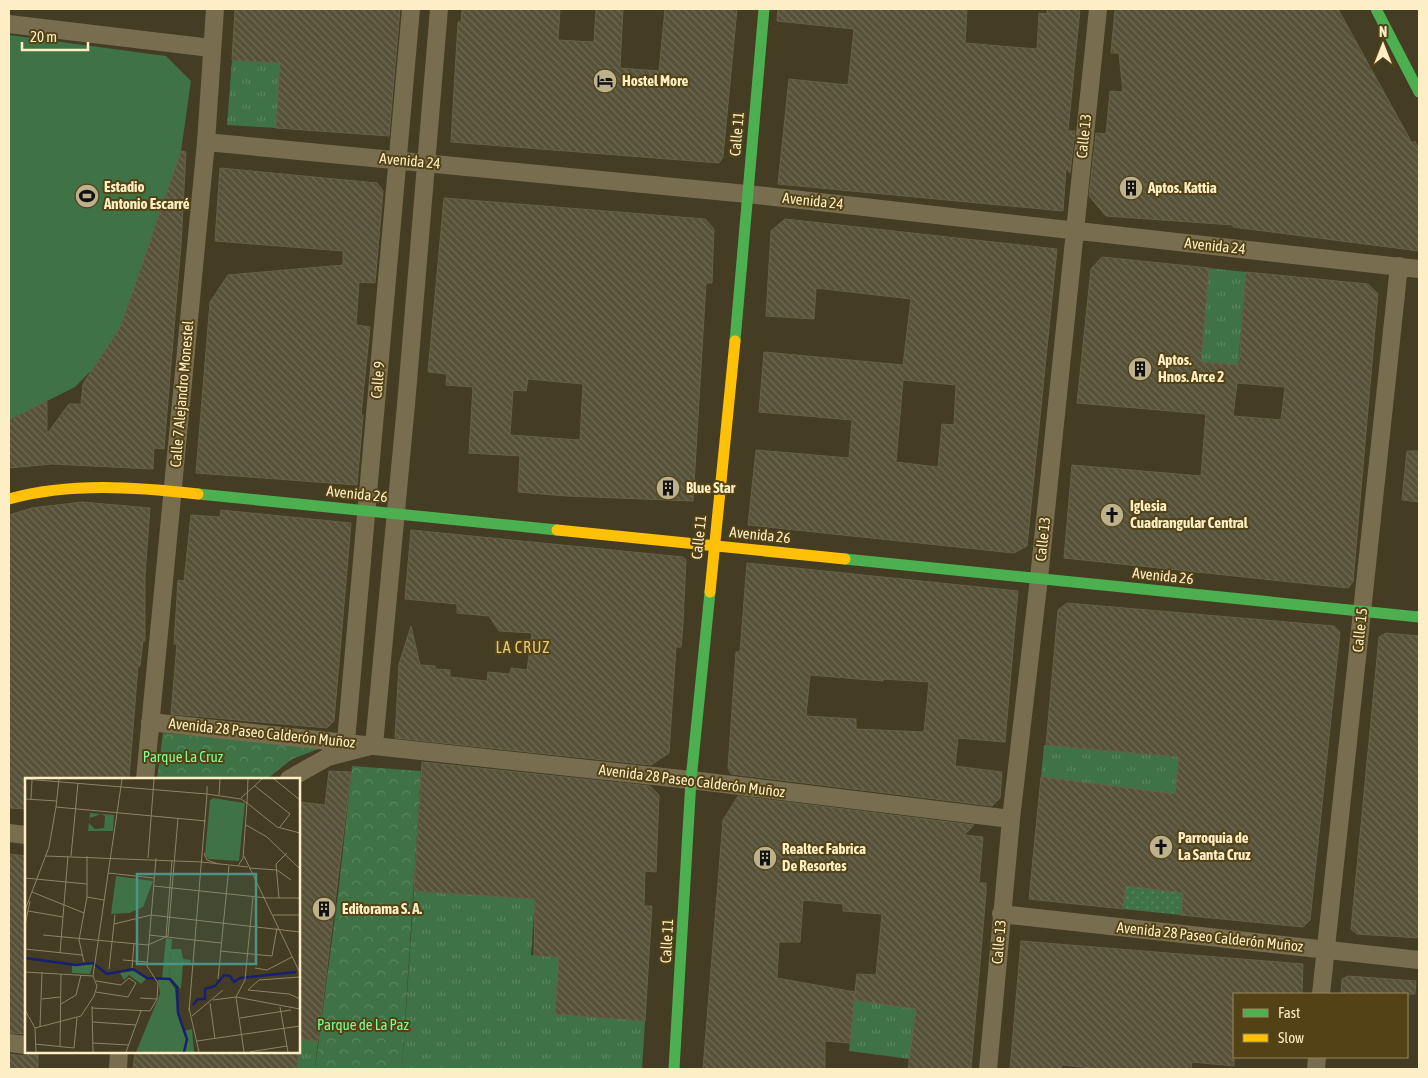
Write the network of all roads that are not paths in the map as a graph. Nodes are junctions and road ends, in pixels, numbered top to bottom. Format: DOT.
graph roads {
  1 [pos="215,9"];
  2 [pos="411,9"];
  3 [pos="438,9"];
  4 [pos="764,9"];
  5 [pos="1098,9"];
  6 [pos="1376,9"];
  7 [pos="9,24"];
  8 [pos="212,48"];
  9 [pos="1419,92"];
  10 [pos="206,142"];
  11 [pos="398,160"];
  12 [pos="426,162"];
  13 [pos="747,194"];
  14 [pos="1074,230"];
  15 [pos="1399,266"];
  16 [pos="1419,269"];
  17 [pos="173,491"];
  18 [pos="9,499"];
  19 [pos="366,510"];
  20 [pos="396,513"];
  21 [pos="713,546"];
  22 [pos="1039,578"];
  23 [pos="1362,611"];
  24 [pos="1419,617"];
  25 [pos="150,722"];
  26 [pos="374,745"];
  27 [pos="346,747"];
  28 [pos="145,778"];
  29 [pos="291,778"];
  30 [pos="692,780"];
  31 [pos="1011,819"];
  32 [pos="9,833"];
  33 [pos="25,835"];
  34 [pos="1001,914"];
  35 [pos="1325,950"];
  36 [pos="1419,960"];
  37 [pos="1321,993"];
  38 [pos="9,1043"];
  39 [pos="25,1045"];
  40 [pos="119,1053"];
  41 [pos="118,1069"];
  42 [pos="674,1069"];
  43 [pos="988,1069"];
  1 -- 8 [label="street, Calle 7 Alejandro Monestel"];
  2 -- 11 [label="street, Calle 9"];
  3 -- 12 [label="street, Calle 9"];
  4 -- 13 [label="street, Calle 11"];
  5 -- 14 [label="street, Calle 13"];
  6 -- 9 [label="street"];
  7 -- 8 [label="street"];
  8 -- 10 [label="street, Calle 7 Alejandro Monestel"];
  10 -- 11 [label="street, Avenida 24"];
  10 -- 17 [label="street, Calle 7 Alejandro Monestel"];
  11 -- 12 [label="street, Avenida 24"];
  11 -- 19 [label="street, Calle 9"];
  12 -- 13 [label="street, Avenida 24"];
  12 -- 20 [label="street, Calle 9"];
  13 -- 14 [label="street, Avenida 24"];
  13 -- 21 [label="street, Calle 11"];
  14 -- 15 [label="street, Avenida 24"];
  14 -- 22 [label="street, Calle 13"];
  15 -- 16 [label="street, Avenida 24"];
  15 -- 23 [label="street, Calle 15"];
  17 -- 18 [label="street, Avenida 26"];
  17 -- 19 [label="street, Avenida 26"];
  17 -- 25 [label="street, Calle 7 Alejandro Monestel"];
  19 -- 20 [label="street, Avenida 26"];
  19 -- 27 [label="street, Calle 9"];
  20 -- 21 [label="street, Avenida 26"];
  20 -- 26 [label="street, Calle 9"];
  21 -- 22 [label="street, Avenida 26"];
  21 -- 30 [label="street, Calle 11"];
  22 -- 23 [label="street, Avenida 26"];
  22 -- 31 [label="street, Calle 13"];
  23 -- 24 [label="street, Avenida 26"];
  23 -- 35 [label="street, Calle 15"];
  25 -- 27 [label="street, Avenida 28 Paseo Calderón Muñoz"];
  25 -- 28 [label="street, Calle 7 Alejandro Monestel"];
  26 -- 27 [label="street, Avenida 28 Paseo Calderón Muñoz"];
  26 -- 30 [label="street, Avenida 28 Paseo Calderón Muñoz"];
  27 -- 29 [label="street, Avenida 28 Paseo Calderón Muñoz"];
  30 -- 31 [label="street, Avenida 28 Paseo Calderón Muñoz"];
  30 -- 42 [label="street, Calle 11"];
  31 -- 34 [label="street, Calle 13"];
  32 -- 33 [label="street"];
  34 -- 35 [label="street, Avenida 28 Paseo Calderón Muñoz"];
  34 -- 43 [label="street, Calle 13"];
  35 -- 36 [label="street, Avenida 28 Paseo Calderón Muñoz"];
  35 -- 37 [label="street, Calle 15"];
  38 -- 39 [label="street"];
  40 -- 41 [label="street"];
}
